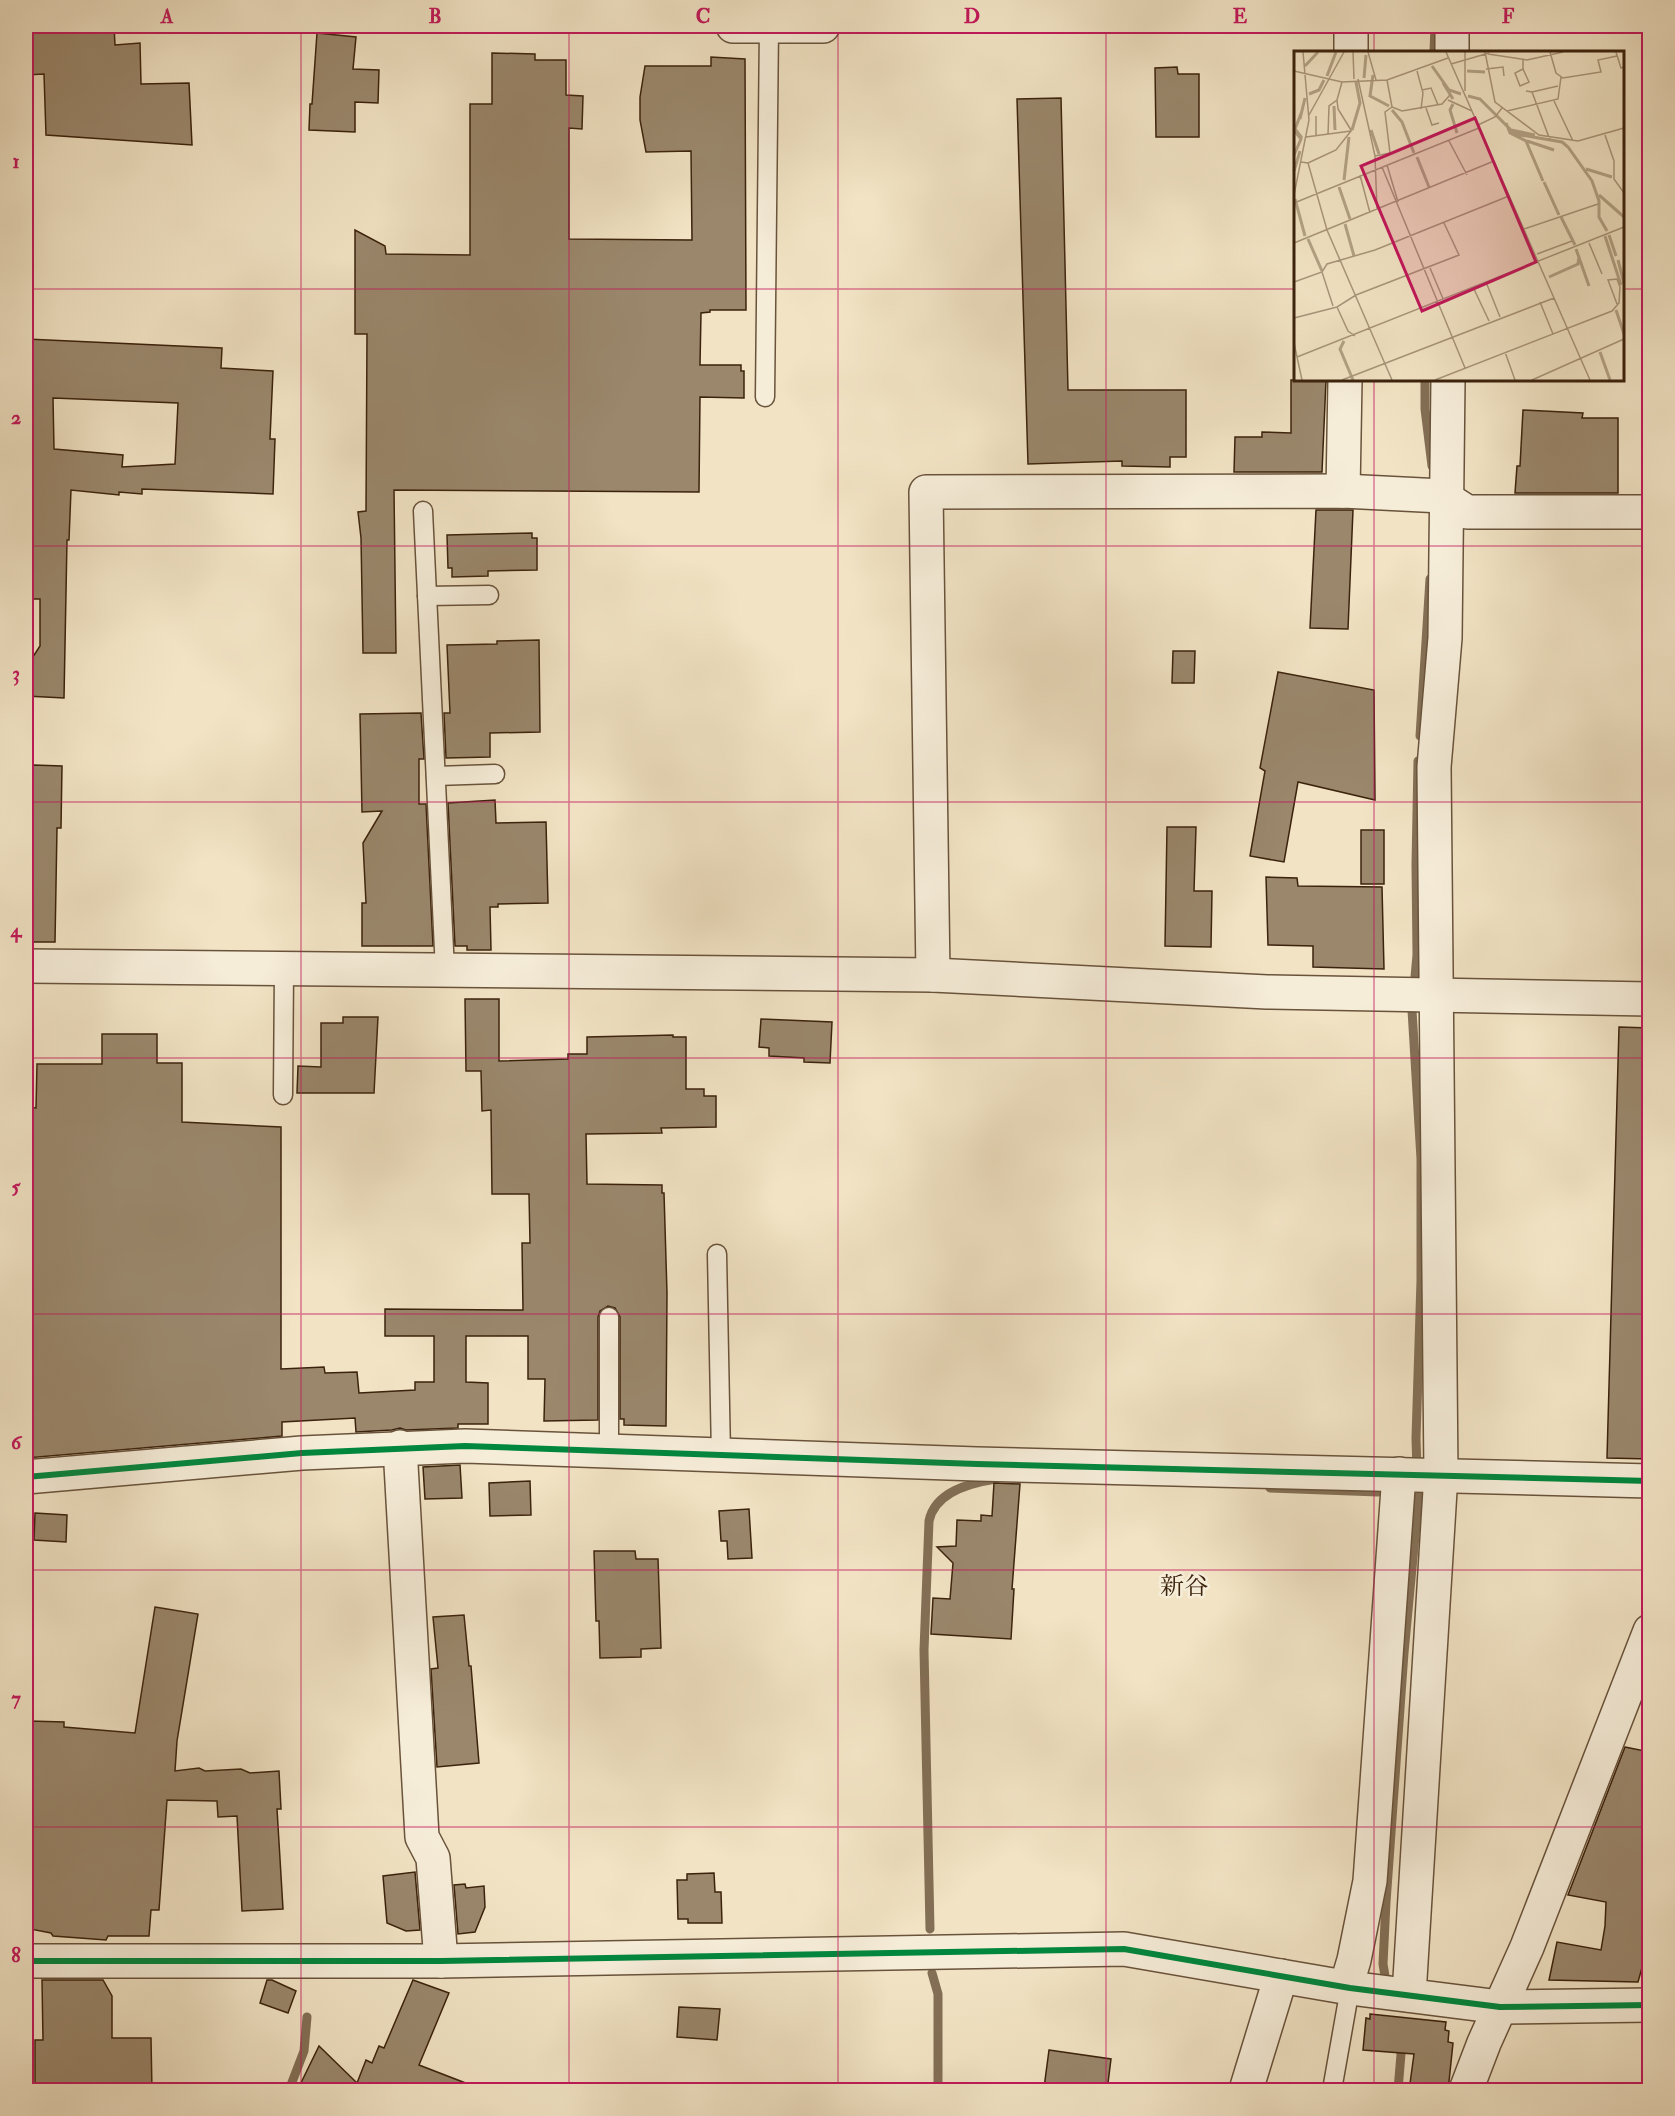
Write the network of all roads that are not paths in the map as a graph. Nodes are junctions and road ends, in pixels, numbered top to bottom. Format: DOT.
graph roads {
  1 [pos="733,26"];
  2 [pos="823,26"];
  3 [pos="1351,26"];
  4 [pos="1452,26"];
  5 [pos="769,27"];
  6 [pos="1351,51"];
  7 [pos="1452,51"];
  8 [pos="1345,381"];
  9 [pos="1448,381"];
  10 [pos="765,397"];
  11 [pos="1343,491"];
  12 [pos="1448,500"];
  13 [pos="423,512"];
  14 [pos="1650,512"];
  15 [pos="489,595"];
  16 [pos="427,596"];
  17 [pos="495,774"];
  18 [pos="436,776"];
  19 [pos="26,966"];
  20 [pos="284,970"];
  21 [pos="445,971"];
  22 [pos="933,975"];
  23 [pos="1436,995"];
  24 [pos="1650,999"];
  25 [pos="283,1095"];
  26 [pos="717,1254"];
  27 [pos="609,1317"];
  28 [pos="400,1448"];
  29 [pos="609,1450"];
  30 [pos="721,1455"];
  31 [pos="1398,1474"];
  32 [pos="1441,1474"];
  33 [pos="26,1477"];
  34 [pos="1650,1481"];
  35 [pos="1650,1631"];
  36 [pos="26,1961"];
  37 [pos="441,1961"];
  38 [pos="1281,1976"];
  39 [pos="1355,1988"];
  40 [pos="1408,1995"];
  41 [pos="1650,2005"];
  42 [pos="1500,2007"];
  43 [pos="1246,2091"];
  44 [pos="1332,2091"];
  45 [pos="1466,2091"];
  1 -- 5 [label="street"];
  2 -- 5 [label="street"];
  3 -- 6 [label="street"];
  4 -- 7 [label="street"];
  5 -- 10 [label="lane"];
  8 -- 11 [label="street"];
  9 -- 12 [label="street"];
  11 -- 12 [label="street"];
  11 -- 22 [label="street"];
  12 -- 14 [label="street"];
  12 -- 23 [label="street"];
  13 -- 16 [label="lane"];
  15 -- 16 [label="lane"];
  16 -- 18 [label="lane"];
  17 -- 18 [label="lane"];
  18 -- 21 [label="lane"];
  19 -- 20 [label="street"];
  20 -- 21 [label="street"];
  20 -- 25 [label="lane"];
  21 -- 22 [label="street"];
  22 -- 23 [label="street"];
  23 -- 24 [label="street"];
  23 -- 32 [label="street"];
  26 -- 30 [label="lane"];
  27 -- 29 [label="lane"];
  28 -- 29 [label="street"];
  28 -- 33 [label="street"];
  28 -- 37 [label="street"];
  29 -- 30 [label="street"];
  30 -- 31 [label="street"];
  31 -- 32 [label="street"];
  31 -- 39 [label="street"];
  32 -- 34 [label="street"];
  32 -- 40 [label="street"];
  35 -- 42 [label="street"];
  36 -- 37 [label="street"];
  37 -- 38 [label="street"];
  38 -- 39 [label="street"];
  38 -- 43 [label="street"];
  39 -- 40 [label="street"];
  39 -- 44 [label="lane"];
  40 -- 42 [label="street"];
  41 -- 42 [label="street"];
  42 -- 45 [label="street"];
}
